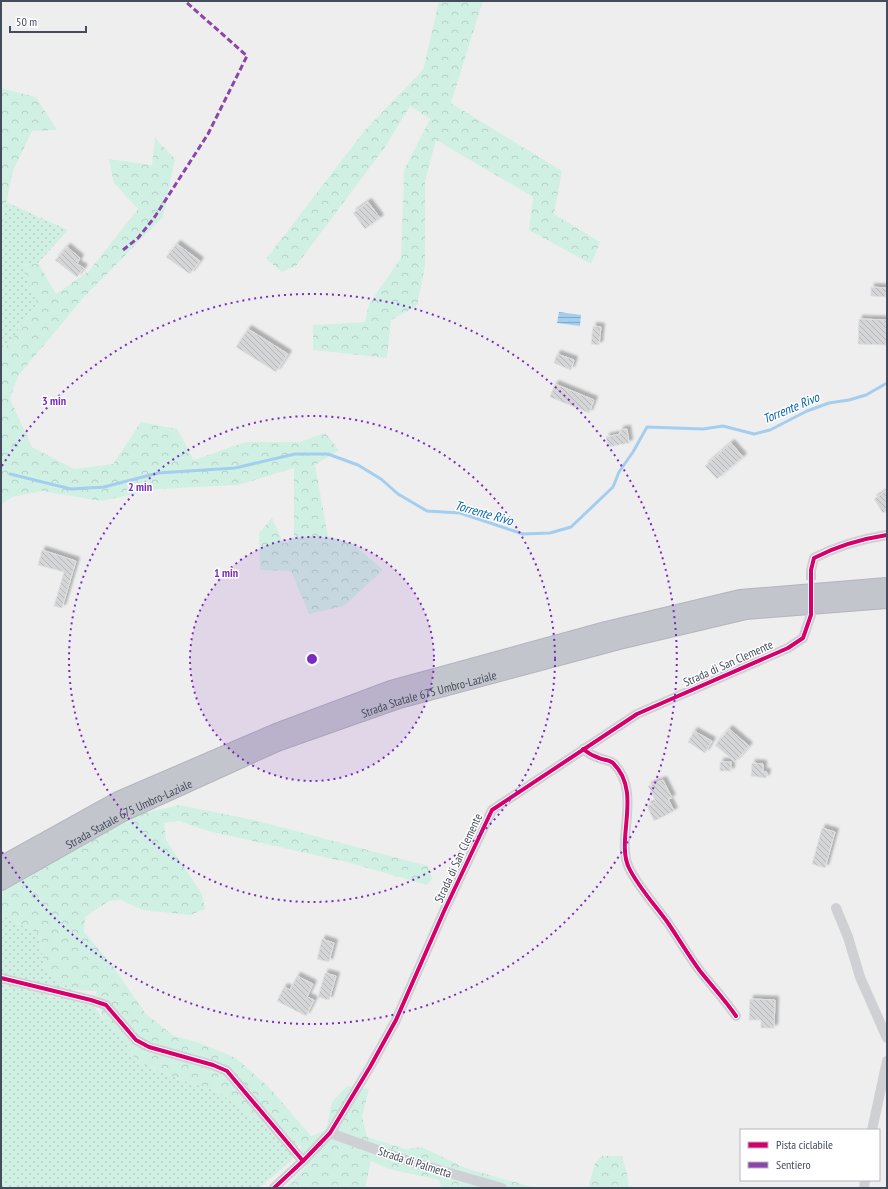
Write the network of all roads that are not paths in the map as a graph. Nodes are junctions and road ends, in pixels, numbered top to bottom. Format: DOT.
graph roads {
  1 [pos="887,528"];
  2 [pos="887,535"];
  3 [pos="872,538"];
  4 [pos="811,570"];
  5 [pos="887,586"];
  6 [pos="887,600"];
  7 [pos="811,615"];
  8 [pos="583,749"];
  9 [pos="1,865"];
  10 [pos="1,882"];
  11 [pos="836,908"];
  12 [pos="1,978"];
  13 [pos="736,1016"];
  14 [pos="887,1038"];
  15 [pos="887,1061"];
  16 [pos="872,1129"];
  17 [pos="330,1133"];
  18 [pos="303,1161"];
  19 [pos="274,1188"];
  20 [pos="502,1188"];
  1 -- 3 [label="street"];
  2 -- 3 [label="street"];
  3 -- 4 [label="street"];
  5 -- 9 [label="highway, Strada Statale 675 Umbro-Laziale"];
  6 -- 10 [label="highway, Strada Statale 675 Umbro-Laziale"];
  7 -- 8 [label="street, Strada di San Clemente"];
  8 -- 13 [label="street"];
  8 -- 17 [label="street, Strada di San Clemente"];
  11 -- 14 [label="street"];
  12 -- 18 [label="street"];
  15 -- 16 [label="street"];
  17 -- 18 [label="street, Strada di San Clemente"];
  17 -- 20 [label="street, Strada di Palmetta"];
  18 -- 19 [label="street, Strada di San Clemente"];
}
